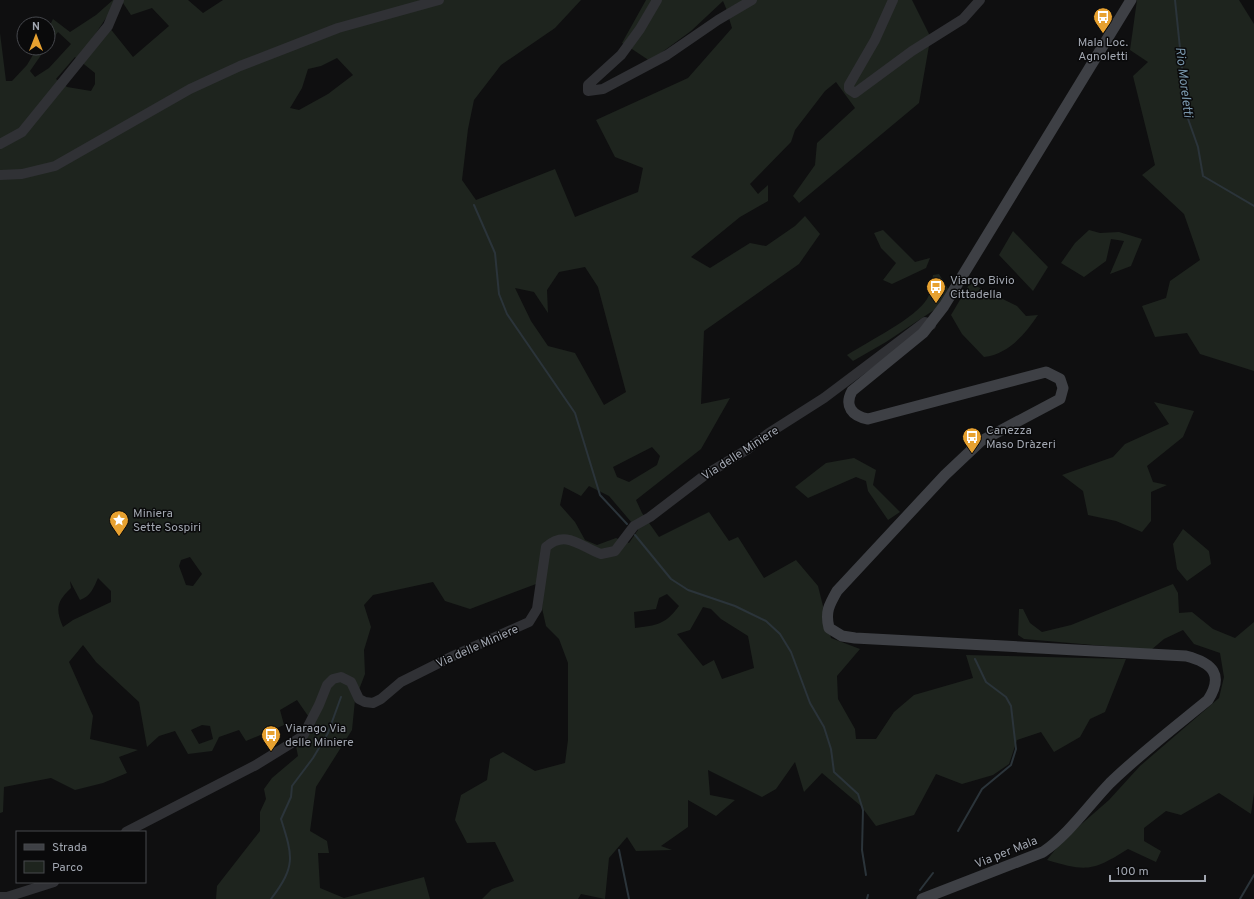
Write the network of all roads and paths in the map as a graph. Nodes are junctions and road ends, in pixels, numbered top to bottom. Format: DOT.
graph roads {
  1 [pos="119,0"];
  2 [pos="439,0"];
  3 [pos="657,0"];
  4 [pos="752,0"];
  5 [pos="893,0"];
  6 [pos="980,0"];
  7 [pos="1131,0"];
  8 [pos="0,144"];
  9 [pos="0,175"];
  10 [pos="931,325"];
  11 [pos="128,831"];
  12 [pos="51,883"];
  13 [pos="0,897"];
  14 [pos="922,899"];
  1 -- 8 [label="street"];
  2 -- 9 [label="street"];
  3 -- 4 [label="street"];
  5 -- 6 [label="street"];
  7 -- 10 [label="main road"];
  10 -- 11 [label="street, Via delle Miniere"];
  10 -- 14 [label="main road, Via per Mala"];
  12 -- 13 [label="street"];
}
